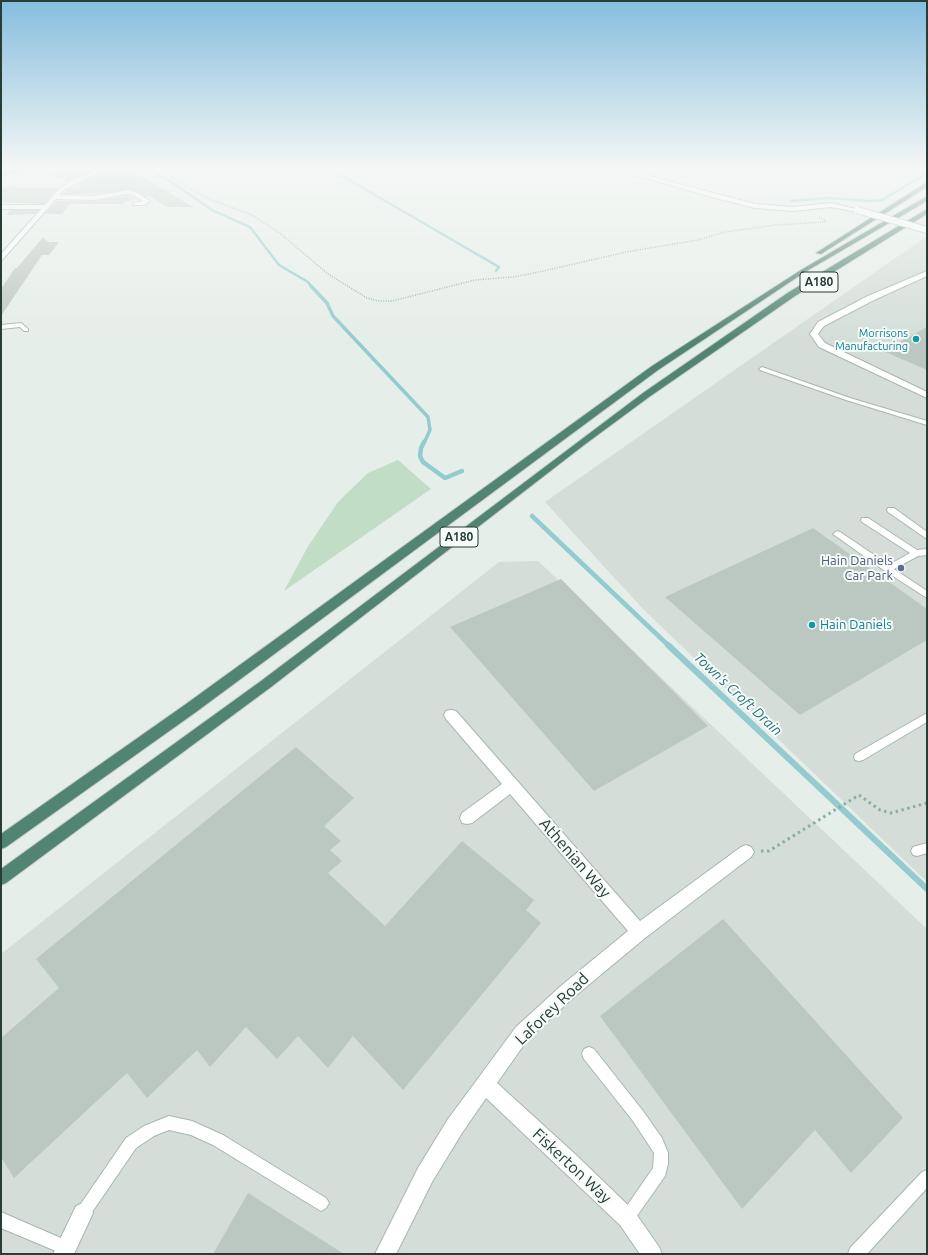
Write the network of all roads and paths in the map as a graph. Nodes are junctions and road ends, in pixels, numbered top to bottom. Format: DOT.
graph roads {
  1 [pos="30,226"];
  2 [pos="268,226"];
  3 [pos="772,226"];
  4 [pos="859,226"];
  5 [pos="879,226"];
  6 [pos="903,226"];
  7 [pos="911,226"];
  8 [pos="917,226"];
  9 [pos="927,230"];
  10 [pos="1,258"];
  11 [pos="927,273"];
  12 [pos="761,298"];
  13 [pos="1,327"];
  14 [pos="26,330"];
  15 [pos="712,348"];
  16 [pos="762,369"];
  17 [pos="927,395"];
  18 [pos="927,423"];
  19 [pos="891,510"];
  20 [pos="865,520"];
  21 [pos="837,534"];
  22 [pos="927,536"];
  23 [pos="927,552"];
  24 [pos="916,553"];
  25 [pos="888,569"];
  26 [pos="927,595"];
  27 [pos="451,715"];
  28 [pos="927,717"];
  29 [pos="858,757"];
  30 [pos="511,784"];
  31 [pos="927,803"];
  32 [pos="467,818"];
  33 [pos="1,842"];
  34 [pos="746,852"];
  35 [pos="1,878"];
  36 [pos="639,932"];
  37 [pos="589,1054"];
  38 [pos="484,1084"];
  39 [pos="927,1177"];
  40 [pos="321,1203"];
  41 [pos="83,1213"];
  42 [pos="627,1218"];
  43 [pos="1,1220"];
  44 [pos="64,1250"];
  45 [pos="385,1254"];
  46 [pos="652,1254"];
  47 [pos="856,1254"];
  1 -- 10 [label="street"];
  2 -- 3 [label="path"];
  4 -- 12 [label="highway, A180"];
  5 -- 12 [label="highway, A180"];
  6 -- 15 [label="highway, A180"];
  7 -- 9 [label="street, bridge"];
  8 -- 15 [label="highway, A180"];
  11 -- 17 [label="street"];
  12 -- 33 [label="highway, A180"];
  13 -- 14 [label="lane"];
  15 -- 35 [label="highway, A180"];
  16 -- 18 [label="lane"];
  19 -- 22 [label="lane"];
  20 -- 24 [label="lane"];
  21 -- 25 [label="lane"];
  23 -- 24 [label="lane"];
  24 -- 25 [label="lane"];
  25 -- 26 [label="lane"];
  27 -- 30 [label="street, Athenian Way"];
  28 -- 29 [label="lane"];
  30 -- 32 [label="street"];
  30 -- 36 [label="street, Athenian Way"];
  31 -- 34 [label="path"];
  34 -- 36 [label="street, Laforey Road"];
  36 -- 38 [label="street, Laforey Road"];
  37 -- 42 [label="lane"];
  38 -- 42 [label="street, Fiskerton Way"];
  38 -- 45 [label="street, Laforey Road"];
  39 -- 47 [label="lane"];
  40 -- 41 [label="lane"];
  41 -- 44 [label="street"];
  42 -- 46 [label="street, Fiskerton Way"];
  43 -- 44 [label="lane"];
}
